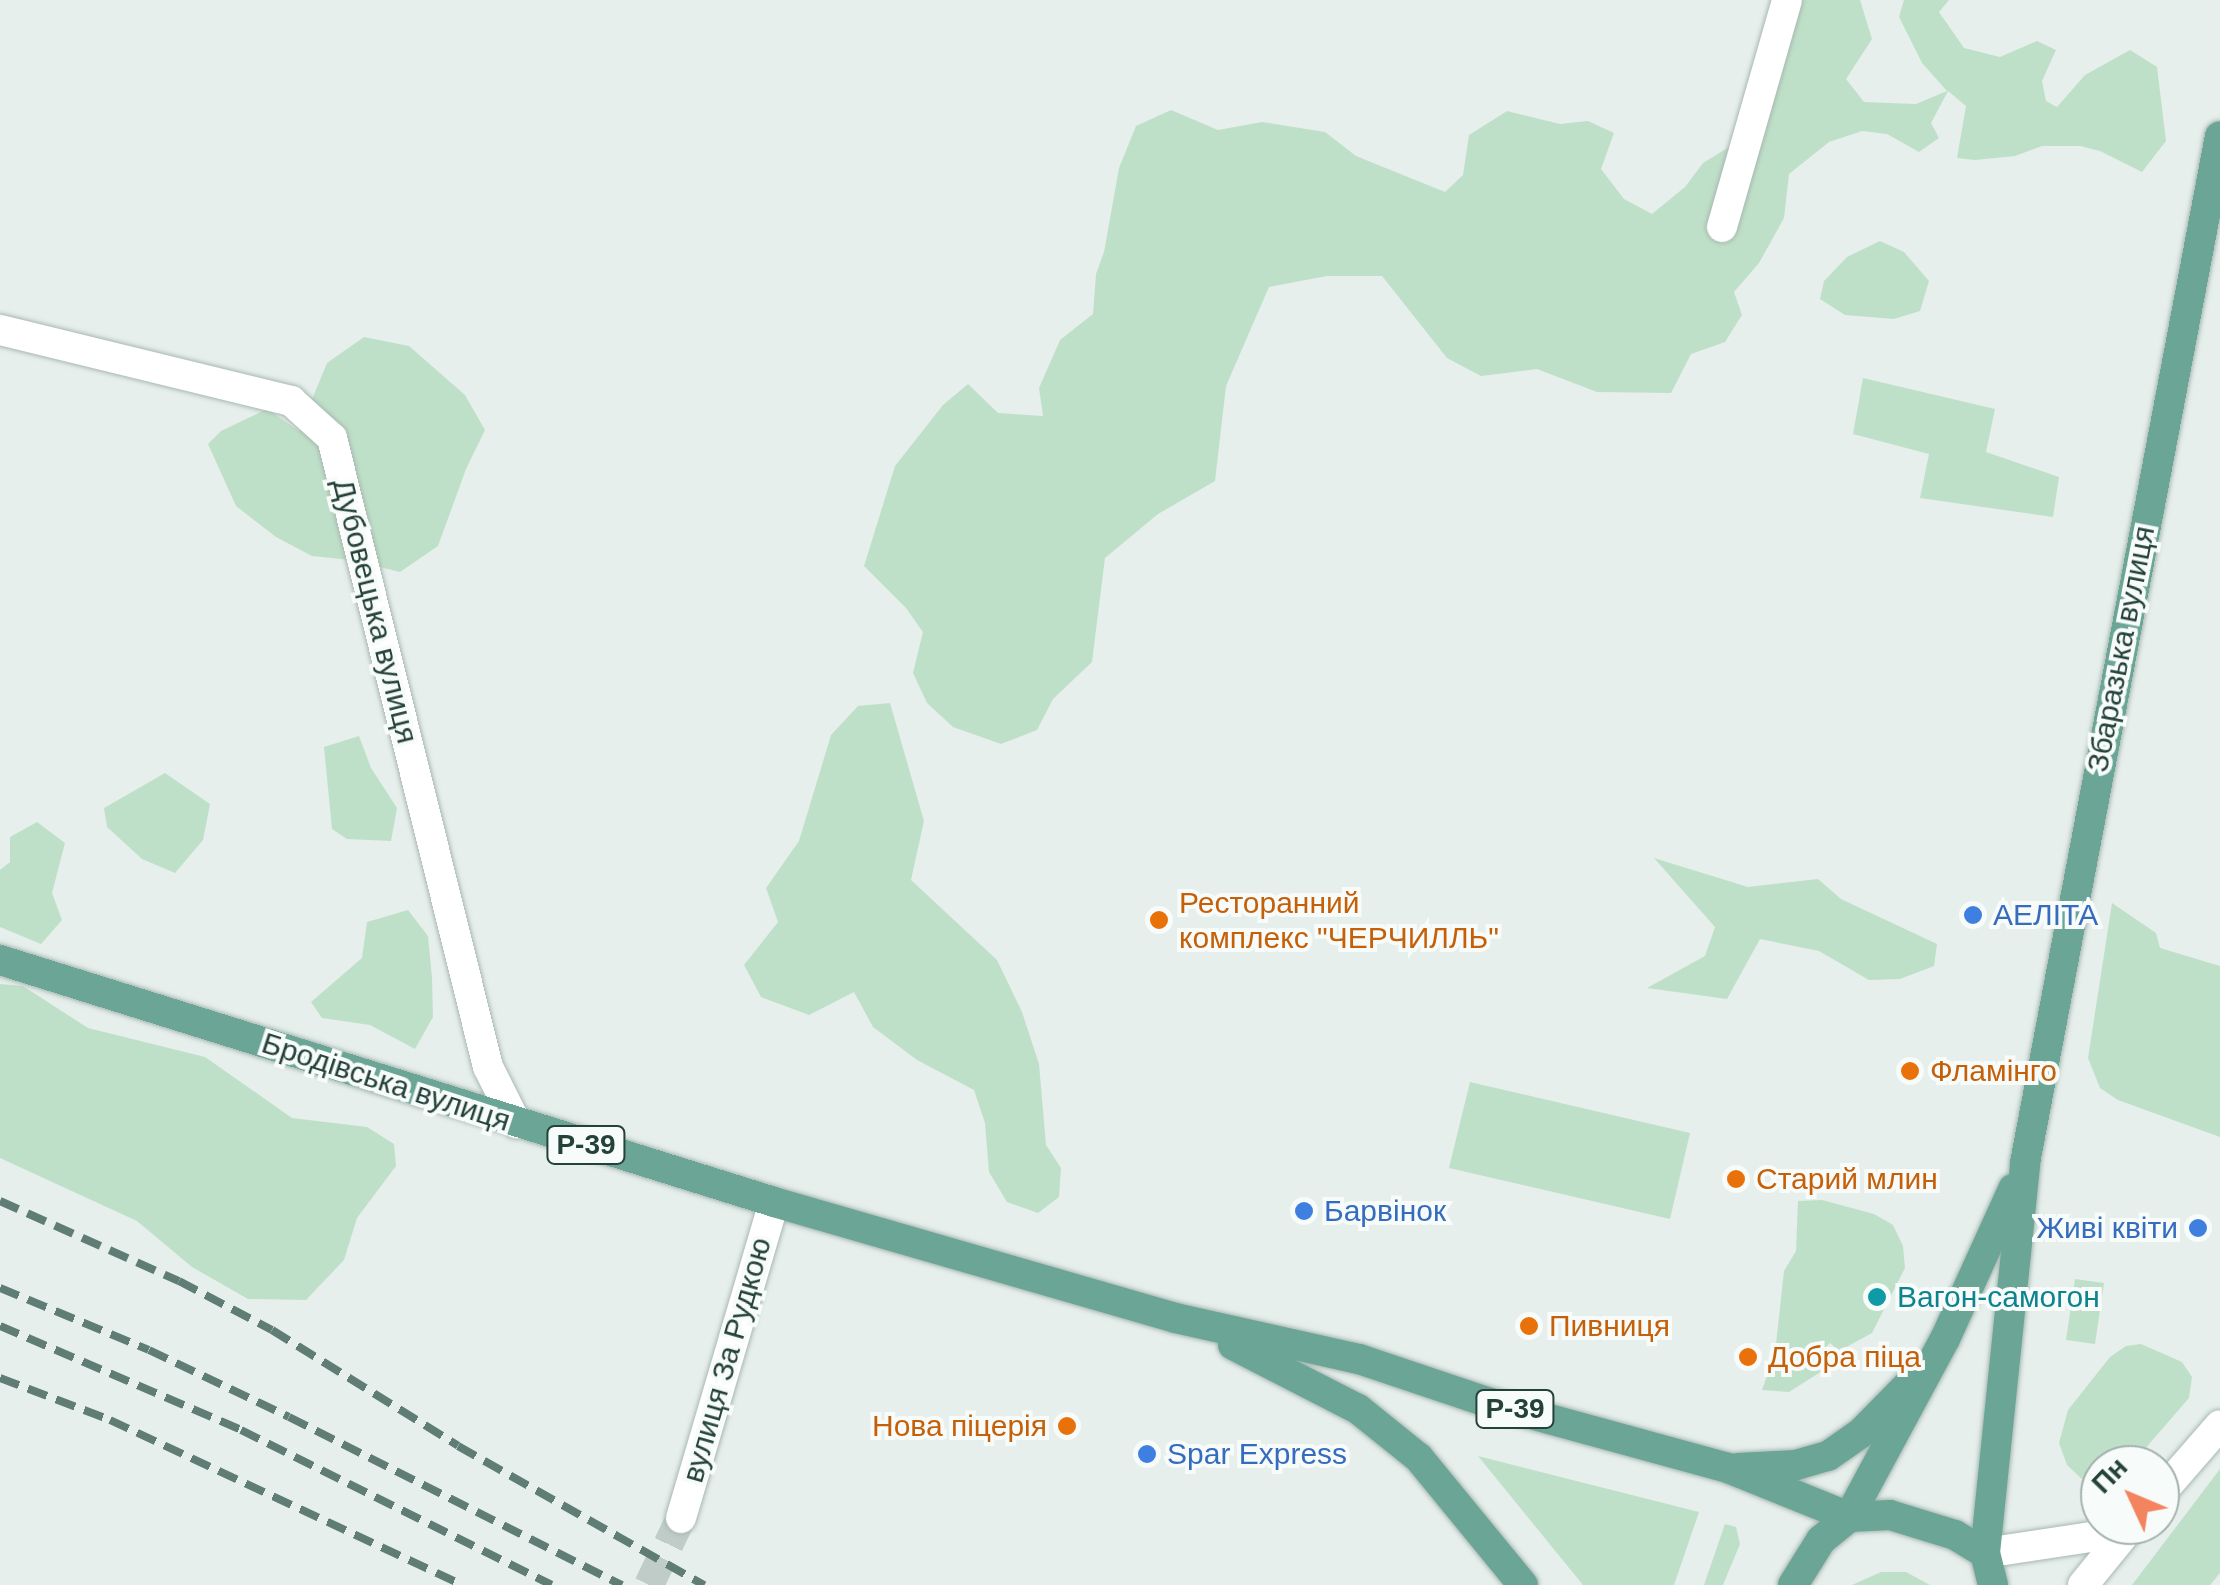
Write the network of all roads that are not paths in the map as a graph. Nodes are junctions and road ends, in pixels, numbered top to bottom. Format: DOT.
graph roads {
  1 [pos="1787,0"];
  2 [pos="2220,136"];
  3 [pos="1722,227"];
  4 [pos="0,330"];
  5 [pos="0,960"];
  6 [pos="516,1123"];
  7 [pos="2025,1163"];
  8 [pos="774,1202"];
  9 [pos="1175,1318"];
  10 [pos="1935,1358"];
  11 [pos="2220,1425"];
  12 [pos="1728,1468"];
  13 [pos="2180,1471"];
  14 [pos="1849,1517"];
  15 [pos="681,1518"];
  16 [pos="2080,1540"];
  17 [pos="2116,1545"];
  18 [pos="1985,1553"];
  19 [pos="1523,1585"];
  20 [pos="1793,1585"];
  21 [pos="1993,1585"];
  22 [pos="2083,1585"];
  1 -- 3 [label="street"];
  2 -- 7 [label="main road, Збаразька вулиця"];
  4 -- 6 [label="street, Дубовецька вулиця"];
  5 -- 6 [label="main road, Бродівська вулиця / Р-39"];
  6 -- 8 [label="main road, Бродівська вулиця / Р-39"];
  7 -- 10 [label="main road, Збаразька вулиця"];
  7 -- 18 [label="main road, Збаразька вулиця"];
  8 -- 9 [label="main road, Бродівська вулиця / Р-39"];
  8 -- 15 [label="street, вулиця За Рудкою"];
  9 -- 12 [label="main road, Бродівська вулиця / Р-39"];
  9 -- 19 [label="main road, Бродівська вулиця / Р-39"];
  10 -- 12 [label="main road"];
  10 -- 14 [label="main road, Збаразька вулиця"];
  11 -- 13 [label="street"];
  12 -- 14 [label="main road, Бродівська вулиця / Р-39"];
  14 -- 18 [label="main road, Р-39"];
  14 -- 20 [label="main road, Збаразька вулиця"];
  16 -- 18 [label="street"];
  17 -- 22 [label="street"];
  18 -- 21 [label="main road, Збаразька вулиця"];
}
